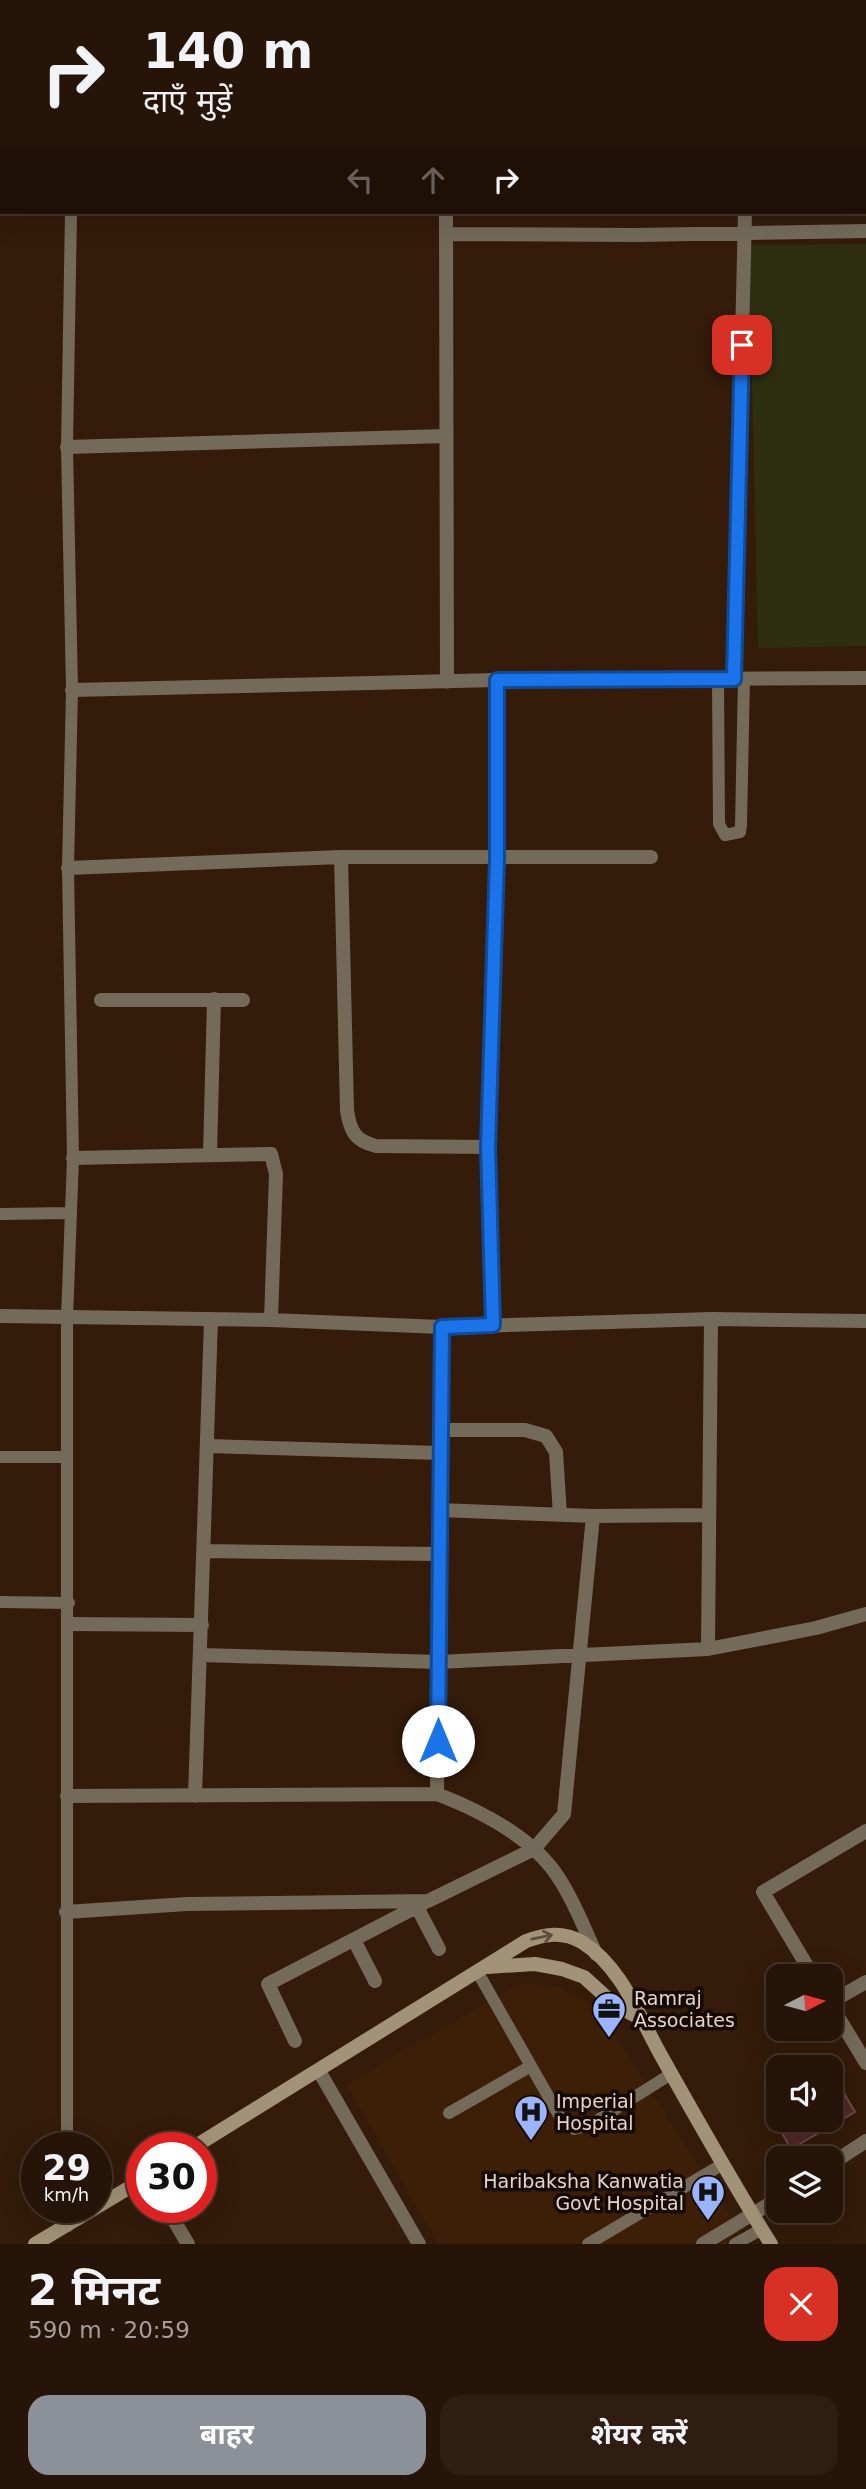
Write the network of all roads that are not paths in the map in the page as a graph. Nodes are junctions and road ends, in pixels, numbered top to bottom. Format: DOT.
graph roads {
  1 [pos="71,214"];
  2 [pos="446,214"];
  3 [pos="745,214"];
  4 [pos="866,231"];
  5 [pos="446,234"];
  6 [pos="745,234"];
  7 [pos="446,436"];
  8 [pos="67,447"];
  9 [pos="866,678"];
  10 [pos="718,679"];
  11 [pos="739,679"];
  12 [pos="497,680"];
  13 [pos="447,682"];
  14 [pos="72,690"];
  15 [pos="341,857"];
  16 [pos="651,857"];
  17 [pos="497,858"];
  18 [pos="68,868"];
  19 [pos="214,999"];
  20 [pos="101,1000"];
  21 [pos="243,1000"];
  22 [pos="488,1147"];
  23 [pos="210,1154"];
  24 [pos="73,1158"];
  25 [pos="71,1213"];
  26 [pos="0,1214"];
  27 [pos="0,1316"];
  28 [pos="67,1318"];
  29 [pos="712,1319"];
  30 [pos="271,1320"];
  31 [pos="211,1321"];
  32 [pos="866,1321"];
  33 [pos="493,1325"];
  34 [pos="442,1327"];
  35 [pos="440,1430"];
  36 [pos="208,1446"];
  37 [pos="440,1453"];
  38 [pos="0,1457"];
  39 [pos="67,1457"];
  40 [pos="439,1510"];
  41 [pos="560,1515"];
  42 [pos="593,1516"];
  43 [pos="709,1516"];
  44 [pos="204,1551"];
  45 [pos="439,1554"];
  46 [pos="0,1602"];
  47 [pos="69,1603"];
  48 [pos="866,1614"];
  49 [pos="69,1625"];
  50 [pos="202,1625"];
  51 [pos="708,1649"];
  52 [pos="201,1655"];
  53 [pos="579,1656"];
  54 [pos="438,1662"];
  55 [pos="437,1794"];
  56 [pos="67,1796"];
  57 [pos="195,1796"];
  58 [pos="866,1831"];
  59 [pos="534,1849"];
  60 [pos="423,1904"];
  61 [pos="66,1912"];
  62 [pos="354,1940"];
  63 [pos="439,1949"];
  64 [pos="596,1954"];
  65 [pos="806,1964"];
  66 [pos="479,1969"];
  67 [pos="375,1982"];
  68 [pos="866,1982"];
  69 [pos="844,1996"];
  70 [pos="640,2019"];
  71 [pos="844,2026"];
  72 [pos="295,2041"];
  73 [pos="866,2063"];
  74 [pos="531,2067"];
  75 [pos="318,2071"];
  76 [pos="671,2074"];
  77 [pos="449,2113"];
  78 [pos="67,2132"];
  79 [pos="217,2133"];
  80 [pos="866,2141"];
  81 [pos="843,2156"];
  82 [pos="723,2164"];
  83 [pos="126,2190"];
  84 [pos="766,2206"];
  85 [pos="752,2215"];
  86 [pos="176,2223"];
  87 [pos="68,2226"];
  88 [pos="762,2229"];
  89 [pos="35,2244"];
  90 [pos="188,2244"];
  91 [pos="419,2244"];
  92 [pos="588,2244"];
  93 [pos="703,2244"];
  94 [pos="735,2244"];
  95 [pos="771,2244"];
  1 -- 8 [label="lane"];
  2 -- 5 [label="street"];
  3 -- 6 [label="street"];
  4 -- 6 [label="street"];
  5 -- 6 [label="street"];
  5 -- 7 [label="street"];
  6 -- 11 [label="street"];
  7 -- 8 [label="street"];
  7 -- 13 [label="street"];
  8 -- 14 [label="lane"];
  9 -- 11 [label="street"];
  10 -- 11 [label="street"];
  10 -- 11 [label="lane"];
  10 -- 12 [label="street"];
  12 -- 13 [label="street"];
  12 -- 17 [label="street"];
  13 -- 14 [label="street"];
  14 -- 18 [label="lane"];
  15 -- 17 [label="street"];
  15 -- 18 [label="street"];
  15 -- 22 [label="street"];
  16 -- 17 [label="street"];
  17 -- 22 [label="street"];
  18 -- 24 [label="lane"];
  19 -- 20 [label="street"];
  19 -- 21 [label="street"];
  19 -- 23 [label="street"];
  22 -- 33 [label="street"];
  23 -- 24 [label="street"];
  23 -- 30 [label="street"];
  24 -- 25 [label="lane"];
  25 -- 26 [label="lane"];
  25 -- 28 [label="lane"];
  27 -- 28 [label="street"];
  28 -- 31 [label="street"];
  28 -- 39 [label="lane"];
  29 -- 32 [label="street"];
  29 -- 33 [label="street"];
  29 -- 43 [label="street"];
  30 -- 31 [label="street"];
  30 -- 34 [label="street"];
  31 -- 36 [label="street"];
  33 -- 34 [label="street"];
  34 -- 35 [label="street"];
  35 -- 37 [label="street"];
  35 -- 41 [label="street"];
  36 -- 37 [label="street"];
  36 -- 44 [label="street"];
  37 -- 40 [label="street"];
  38 -- 39 [label="lane"];
  39 -- 47 [label="lane"];
  40 -- 41 [label="street"];
  40 -- 45 [label="street"];
  41 -- 42 [label="street"];
  42 -- 43 [label="street"];
  42 -- 53 [label="street"];
  43 -- 51 [label="street"];
  44 -- 45 [label="street"];
  44 -- 50 [label="street"];
  45 -- 54 [label="street"];
  46 -- 47 [label="lane"];
  47 -- 49 [label="lane"];
  48 -- 51 [label="street"];
  49 -- 50 [label="street"];
  49 -- 56 [label="lane"];
  50 -- 52 [label="street"];
  51 -- 53 [label="street"];
  52 -- 54 [label="street"];
  52 -- 57 [label="street"];
  53 -- 54 [label="street"];
  53 -- 59 [label="street"];
  54 -- 55 [label="street"];
  55 -- 57 [label="street"];
  55 -- 59 [label="street"];
  56 -- 57 [label="street"];
  56 -- 61 [label="lane"];
  58 -- 65 [label="street"];
  59 -- 60 [label="street"];
  59 -- 64 [label="street"];
  60 -- 61 [label="street"];
  60 -- 62 [label="street"];
  60 -- 63 [label="street"];
  61 -- 78 [label="lane"];
  62 -- 67 [label="street"];
  62 -- 72 [label="street"];
  66 -- 64 [label="street, one-way"];
  64 -- 70 [label="street"];
  66 -- 70 [label="street"];
  66 -- 74 [label="lane"];
  66 -- 75 [label="street"];
  68 -- 69 [label="street"];
  70 -- 76 [label="street"];
  71 -- 73 [label="street"];
  74 -- 76 [label="lane"];
  74 -- 77 [label="lane"];
  75 -- 79 [label="street"];
  75 -- 91 [label="street"];
  76 -- 82 [label="street"];
  80 -- 81 [label="street"];
  82 -- 85 [label="street"];
  82 -- 92 [label="lane"];
  83 -- 87 [label="street"];
  84 -- 85 [label="street"];
  85 -- 88 [label="street"];
  85 -- 93 [label="street"];
  86 -- 90 [label="street"];
  87 -- 89 [label="street"];
  88 -- 94 [label="lane"];
  88 -- 95 [label="street"];
}
